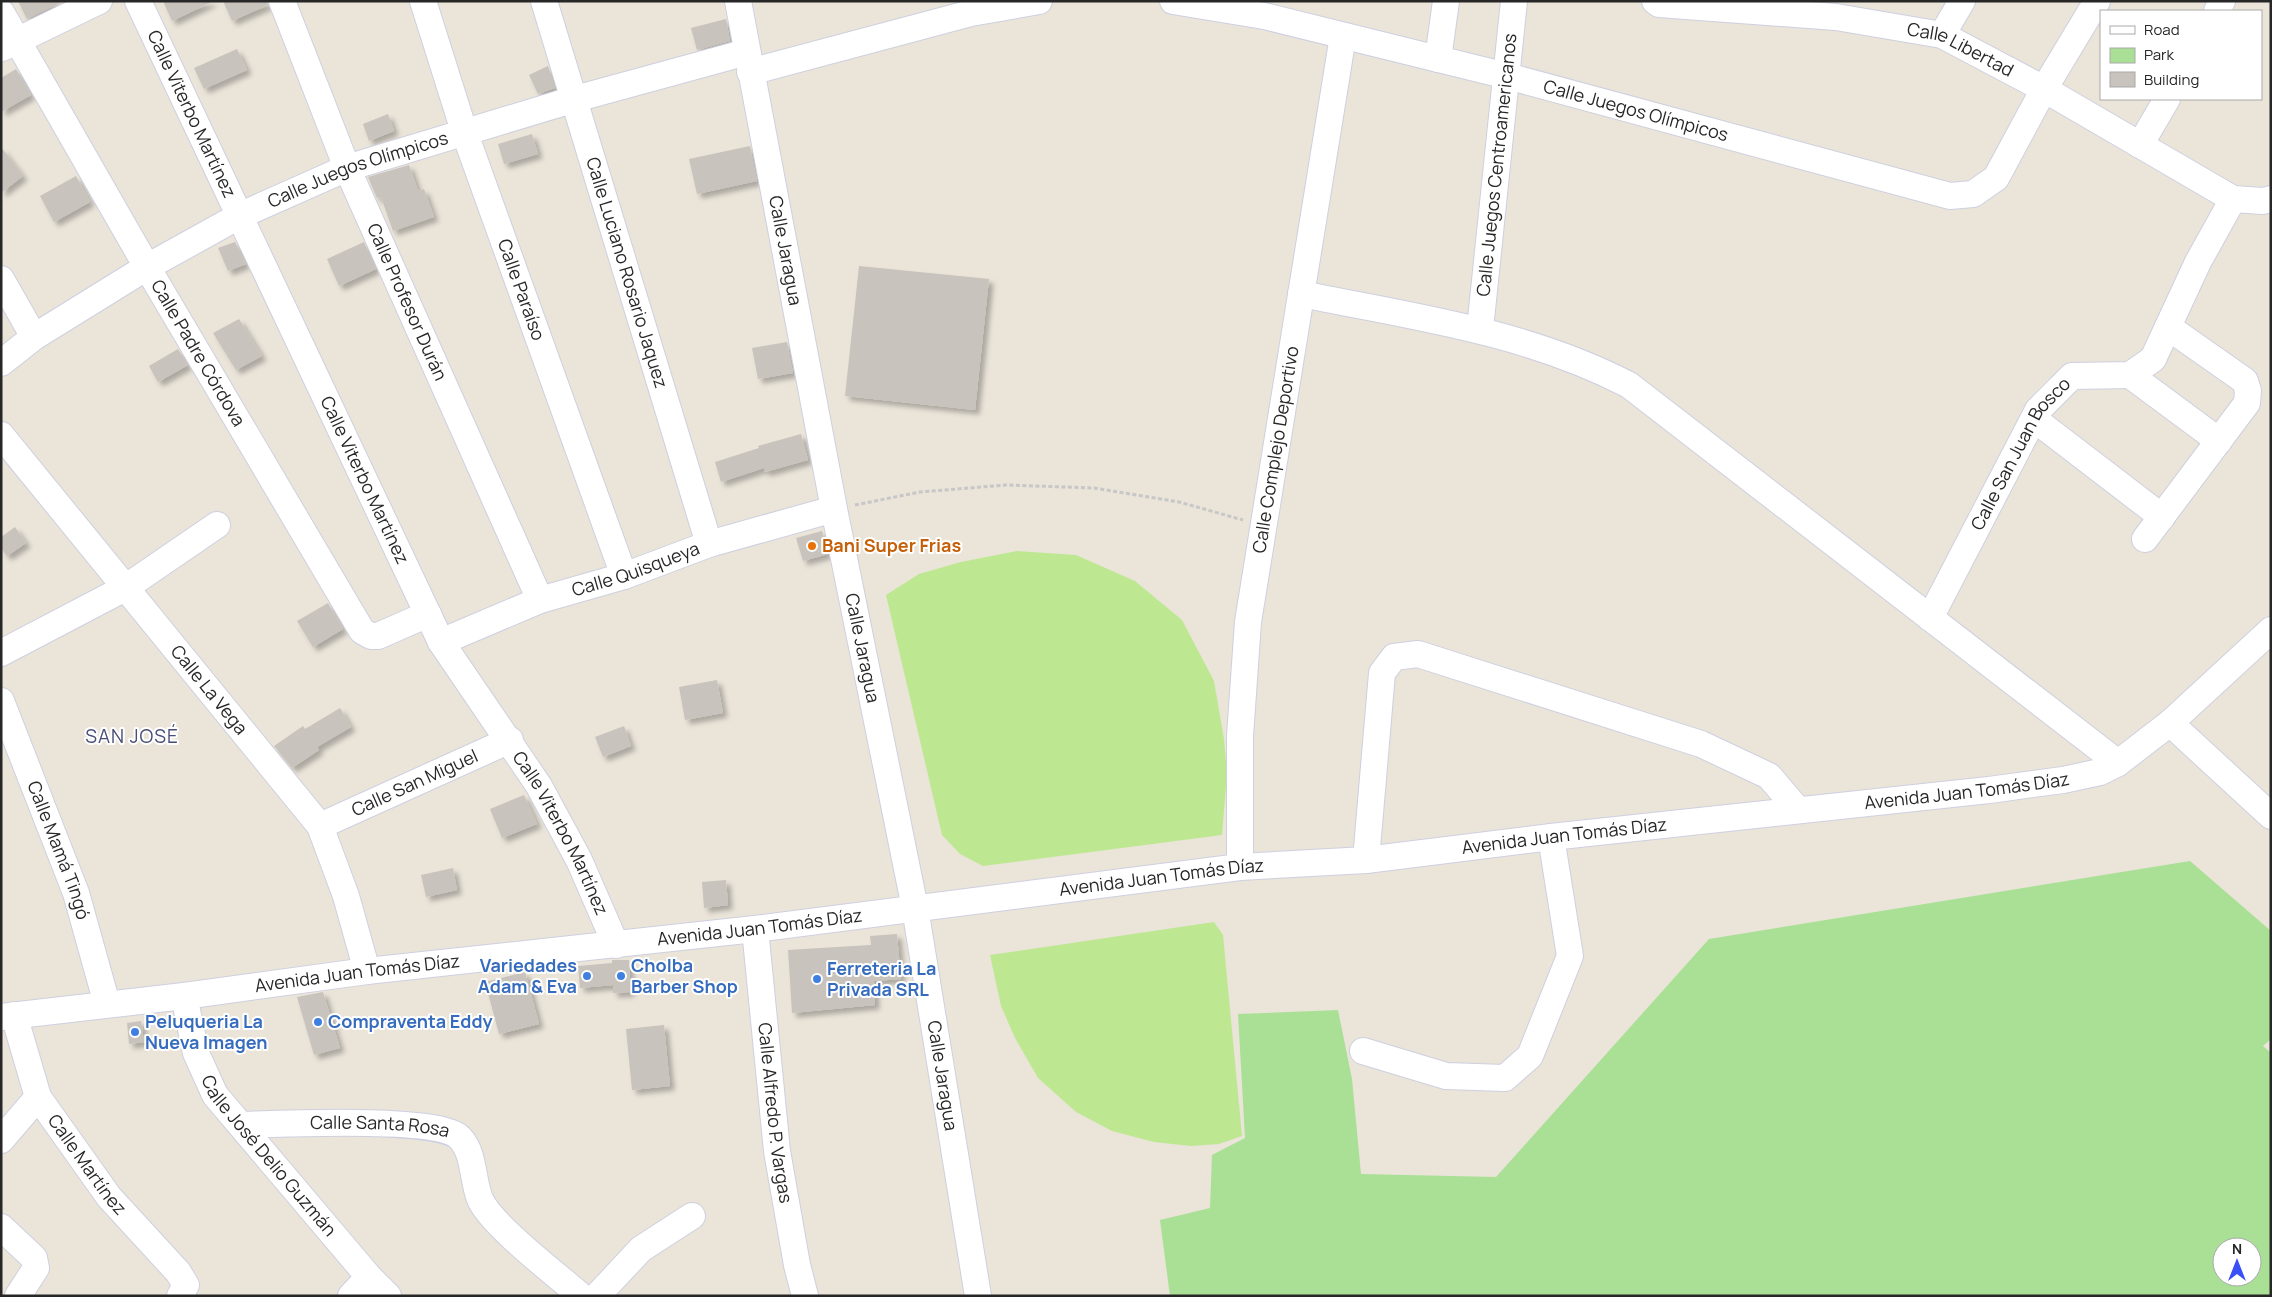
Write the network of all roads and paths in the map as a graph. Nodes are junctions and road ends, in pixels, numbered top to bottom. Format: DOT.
graph roads {
  1 [pos="99,1"];
  2 [pos="138,1"];
  3 [pos="282,1"];
  4 [pos="423,1"];
  5 [pos="544,1"];
  6 [pos="738,1"];
  7 [pos="1039,1"];
  8 [pos="1173,1"];
  9 [pos="1446,1"];
  10 [pos="1514,1"];
  11 [pos="1654,1"];
  12 [pos="1962,1"];
  13 [pos="2096,1"];
  14 [pos="971,7"];
  15 [pos="1266,9"];
  16 [pos="1836,9"];
  17 [pos="1,12"];
  18 [pos="1942,35"];
  19 [pos="1343,36"];
  20 [pos="9,44"];
  21 [pos="1438,59"];
  22 [pos="749,62"];
  23 [pos="1507,76"];
  24 [pos="2044,89"];
  25 [pos="575,99"];
  26 [pos="2166,100"];
  27 [pos="464,132"];
  28 [pos="2140,145"];
  29 [pos="347,168"];
  30 [pos="2233,199"];
  31 [pos="2271,199"];
  32 [pos="239,216"];
  33 [pos="147,267"];
  34 [pos="1,279"];
  35 [pos="1301,294"];
  36 [pos="2168,327"];
  37 [pos="1480,329"];
  38 [pos="34,337"];
  39 [pos="1,363"];
  40 [pos="2130,375"];
  41 [pos="2034,419"];
  42 [pos="1,435"];
  43 [pos="2219,441"];
  44 [pos="834,509"];
  45 [pos="2162,517"];
  46 [pos="217,525"];
  47 [pos="1263,526"];
  48 [pos="2145,539"];
  49 [pos="709,544"];
  50 [pos="624,576"];
  51 [pos="125,588"];
  52 [pos="540,600"];
  53 [pos="428,614"];
  54 [pos="1930,618"];
  55 [pos="2271,630"];
  56 [pos="441,642"];
  57 [pos="1,653"];
  58 [pos="1,701"];
  59 [pos="2170,723"];
  60 [pos="510,740"];
  61 [pos="2118,763"];
  62 [pos="1798,810"];
  63 [pos="2271,816"];
  64 [pos="320,826"];
  65 [pos="1551,837"];
  66 [pos="1366,860"];
  67 [pos="1240,867"];
  68 [pos="915,908"];
  69 [pos="755,930"];
  70 [pos="616,945"];
  71 [pos="367,971"];
  72 [pos="184,996"];
  73 [pos="107,1004"];
  74 [pos="8,1016"];
  75 [pos="1363,1051"];
  76 [pos="38,1097"];
  77 [pos="242,1125"];
  78 [pos="1,1140"];
  79 [pos="692,1216"];
  80 [pos="1,1227"];
  81 [pos="369,1277"];
  82 [pos="18,1296"];
  83 [pos="180,1296"];
  84 [pos="351,1296"];
  85 [pos="388,1296"];
  86 [pos="580,1296"];
  87 [pos="597,1296"];
  88 [pos="805,1296"];
  89 [pos="978,1296"];
  1 -- 20 [label="street"];
  2 -- 32 [label="street, Calle Viterbo Martínez"];
  3 -- 29 [label="street, Calle Profesor Durán"];
  4 -- 27 [label="street, Calle Paraíso"];
  5 -- 25 [label="street, Calle Luciano Rosario Jaquez"];
  6 -- 22 [label="street, Calle Jaragua"];
  7 -- 14 [label="street, Calle Juegos Olímpicos"];
  8 -- 15 [label="street, Calle Juegos Olímpicos"];
  9 -- 21 [label="street"];
  10 -- 23 [label="street, Calle Juegos Centroamericanos"];
  11 -- 16 [label="street, Calle Libertad"];
  12 -- 18 [label="street"];
  13 -- 24 [label="street, Calle Juegos Olímpicos"];
  14 -- 22 [label="street, Calle Juegos Olímpicos"];
  15 -- 19 [label="street, Calle Juegos Olímpicos"];
  16 -- 18 [label="street, Calle Libertad"];
  17 -- 20 [label="street, Calle Padre Córdova"];
  18 -- 24 [label="street, Calle Libertad"];
  19 -- 21 [label="street, Calle Juegos Olímpicos"];
  19 -- 35 [label="street, Calle Complejo Deportivo"];
  20 -- 33 [label="street, Calle Padre Córdova"];
  21 -- 23 [label="street, Calle Juegos Olímpicos"];
  22 -- 25 [label="street, Calle Juegos Olímpicos"];
  22 -- 44 [label="street, Calle Jaragua"];
  23 -- 24 [label="street, Calle Juegos Olímpicos"];
  23 -- 37 [label="street, Calle Juegos Centroamericanos"];
  24 -- 28 [label="street, Calle Libertad"];
  25 -- 27 [label="street, Calle Juegos Olímpicos"];
  25 -- 49 [label="street, Calle Luciano Rosario Jaquez"];
  26 -- 28 [label="street"];
  27 -- 29 [label="street, Calle Juegos Olímpicos"];
  27 -- 50 [label="street, Calle Paraíso"];
  28 -- 30 [label="street, Calle Libertad"];
  29 -- 32 [label="street, Calle Juegos Olímpicos"];
  29 -- 52 [label="street, Calle Profesor Durán"];
  30 -- 31 [label="street"];
  30 -- 36 [label="street"];
  32 -- 33 [label="street, Calle Juegos Olímpicos"];
  32 -- 53 [label="street, Calle Viterbo Martínez"];
  33 -- 38 [label="street, Calle Juegos Olímpicos"];
  33 -- 53 [label="street, Calle Padre Córdova"];
  34 -- 38 [label="street"];
  35 -- 37 [label="street"];
  35 -- 47 [label="street, Calle Complejo Deportivo"];
  36 -- 40 [label="street"];
  36 -- 43 [label="street"];
  37 -- 54 [label="street"];
  38 -- 39 [label="street, Calle Juegos Olímpicos"];
  40 -- 41 [label="street, Calle San Juan Bosco"];
  40 -- 43 [label="street"];
  41 -- 45 [label="street"];
  41 -- 54 [label="street, Calle San Juan Bosco"];
  42 -- 51 [label="street, Calle La Vega"];
  43 -- 45 [label="street"];
  44 -- 47 [label="path"];
  44 -- 49 [label="street, Calle Quisqueya"];
  44 -- 68 [label="street, Calle Jaragua"];
  45 -- 48 [label="street"];
  46 -- 51 [label="street"];
  47 -- 67 [label="street, Calle Complejo Deportivo"];
  49 -- 50 [label="street, Calle Quisqueya"];
  50 -- 52 [label="street, Calle Quisqueya"];
  51 -- 57 [label="street"];
  51 -- 64 [label="street, Calle La Vega"];
  52 -- 56 [label="street, Calle Quisqueya"];
  53 -- 56 [label="street, Calle Viterbo Martínez"];
  54 -- 61 [label="street"];
  55 -- 59 [label="street, Avenida Juan Tomás Díaz"];
  56 -- 60 [label="street, Calle Viterbo Martínez"];
  58 -- 73 [label="street, Calle Mamá Tingó"];
  59 -- 61 [label="street, Avenida Juan Tomás Díaz"];
  59 -- 63 [label="street"];
  60 -- 64 [label="street, Calle San Miguel"];
  60 -- 70 [label="street, Calle Viterbo Martínez"];
  61 -- 62 [label="street, Avenida Juan Tomás Díaz"];
  62 -- 65 [label="street, Avenida Juan Tomás Díaz"];
  62 -- 66 [label="street"];
  64 -- 71 [label="street, Calle La Vega"];
  65 -- 66 [label="street, Avenida Juan Tomás Díaz"];
  65 -- 75 [label="street"];
  66 -- 67 [label="street, Avenida Juan Tomás Díaz"];
  67 -- 68 [label="street, Avenida Juan Tomás Díaz"];
  68 -- 69 [label="street, Avenida Juan Tomás Díaz"];
  68 -- 89 [label="street, Calle Jaragua"];
  69 -- 70 [label="street, Avenida Juan Tomás Díaz"];
  69 -- 88 [label="street, Calle Alfredo P. Vargas"];
  70 -- 71 [label="street, Avenida Juan Tomás Díaz"];
  71 -- 72 [label="street, Avenida Juan Tomás Díaz"];
  72 -- 73 [label="street, Avenida Juan Tomás Díaz"];
  72 -- 77 [label="street, Calle José Delio Guzmán"];
  73 -- 74 [label="street, Avenida Juan Tomás Díaz"];
  74 -- 76 [label="street, Calle Martínez"];
  76 -- 78 [label="street"];
  76 -- 83 [label="street, Calle Martínez"];
  77 -- 81 [label="street, Calle José Delio Guzmán"];
  77 -- 86 [label="street, Calle Santa Rosa"];
  79 -- 87 [label="street"];
  80 -- 82 [label="street"];
  81 -- 84 [label="street"];
  81 -- 85 [label="street, Calle José Delio Guzmán"];
}
